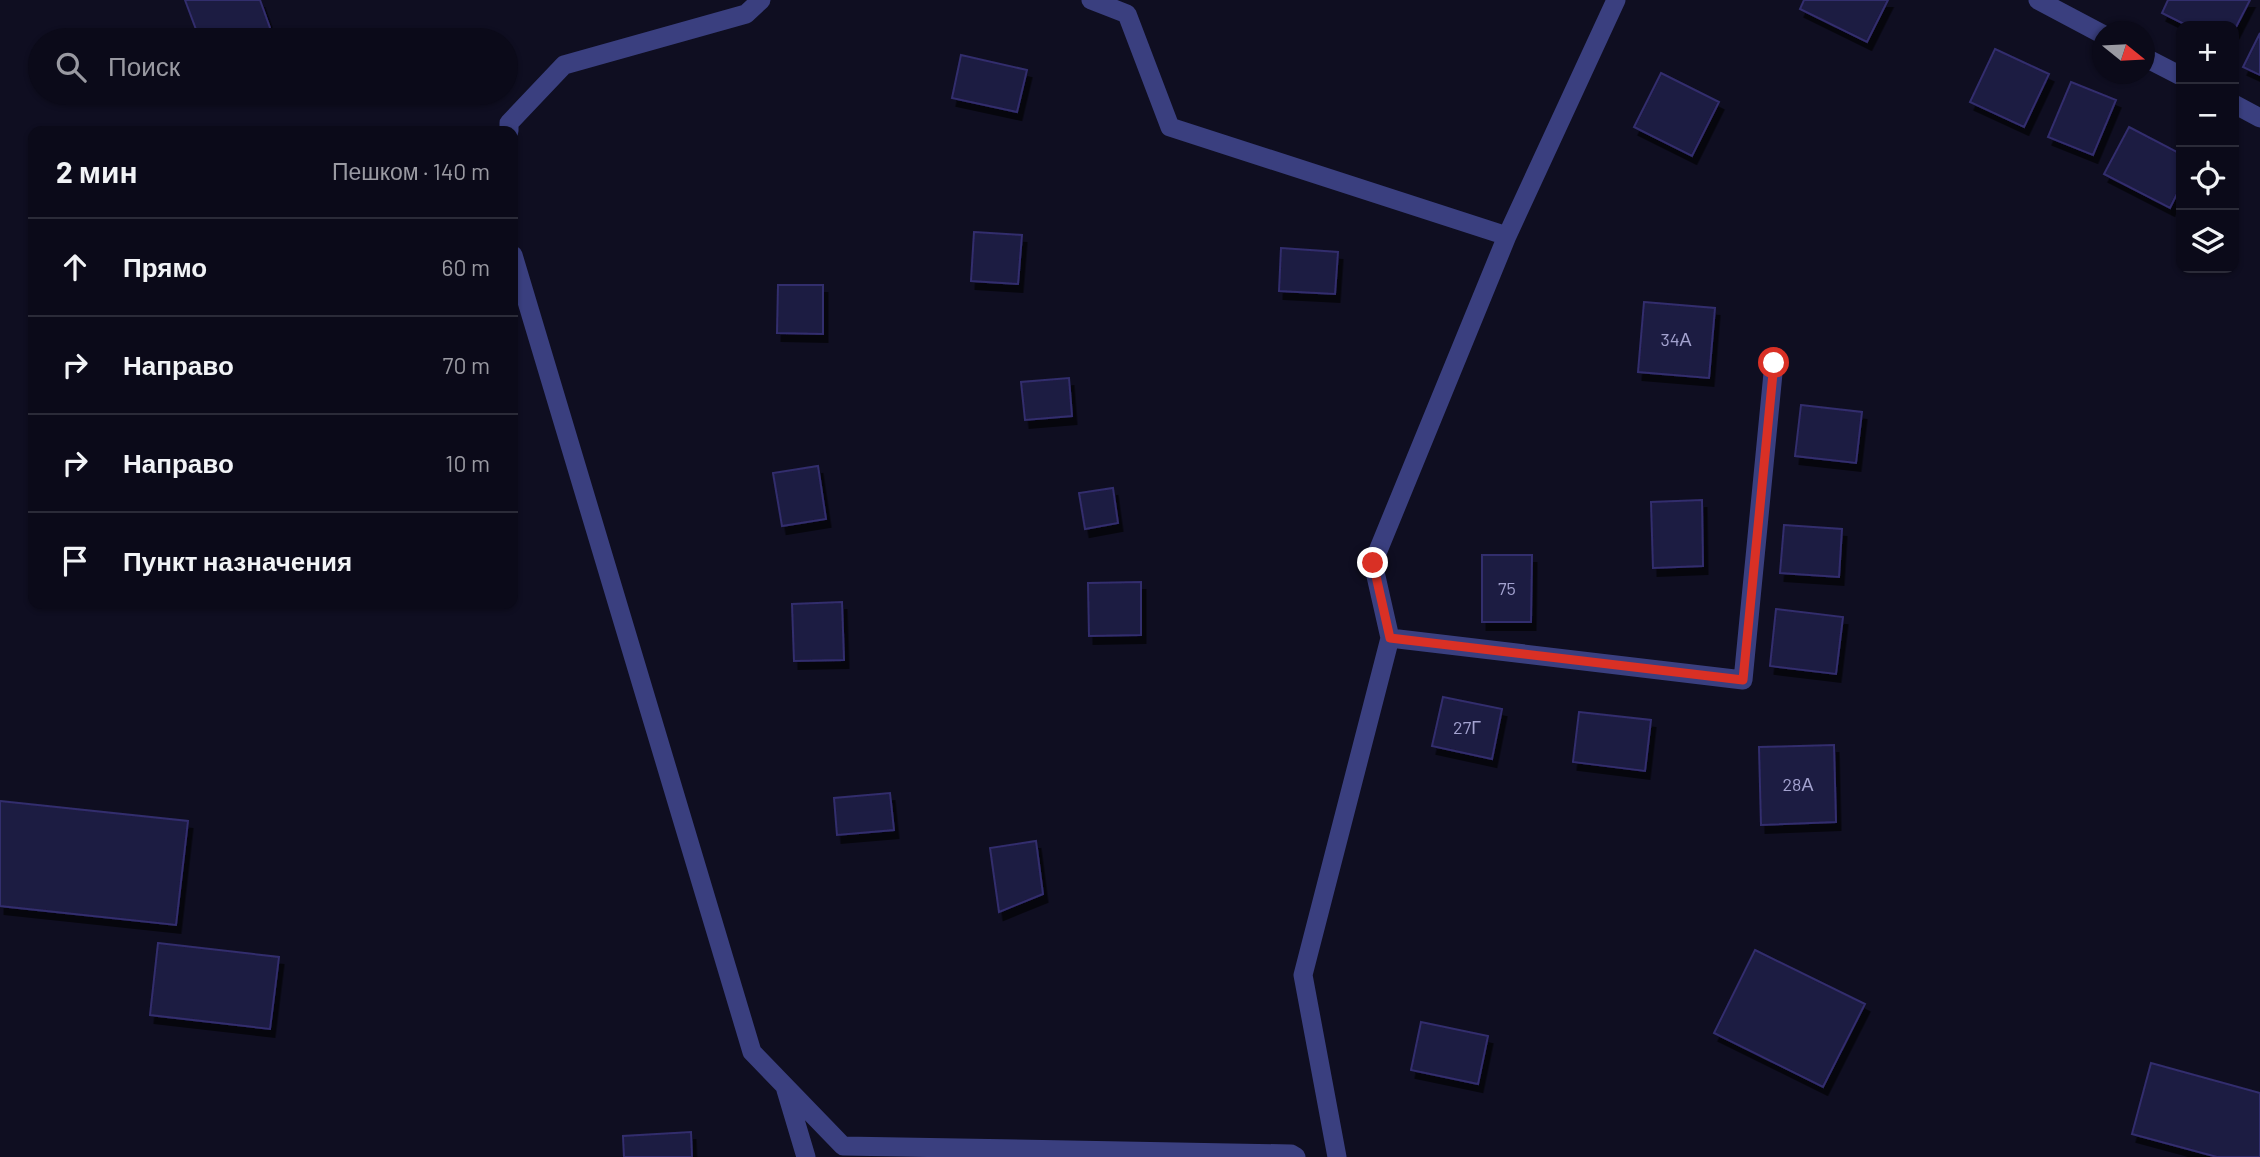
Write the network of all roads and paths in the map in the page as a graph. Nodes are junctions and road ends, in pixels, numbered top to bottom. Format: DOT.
graph roads {
  1 [pos="761,0"];
  2 [pos="1091,0"];
  3 [pos="1616,0"];
  4 [pos="2038,0"];
  5 [pos="2092,29"];
  6 [pos="2155,63"];
  7 [pos="2176,73"];
  8 [pos="2239,107"];
  9 [pos="2260,118"];
  10 [pos="509,126"];
  11 [pos="1507,236"];
  12 [pos="518,272"];
  13 [pos="1774,363"];
  14 [pos="1390,638"];
  15 [pos="785,1086"];
  16 [pos="806,1157"];
  17 [pos="1296,1157"];
  18 [pos="1337,1157"];
  1 -- 10 [label="street"];
  2 -- 11 [label="street"];
  3 -- 11 [label="street"];
  4 -- 5 [label="street"];
  6 -- 7 [label="street"];
  8 -- 9 [label="street"];
  11 -- 14 [label="street"];
  12 -- 15 [label="street"];
  13 -- 14 [label="street"];
  14 -- 18 [label="street"];
  15 -- 16 [label="street"];
  15 -- 17 [label="street"];
}
